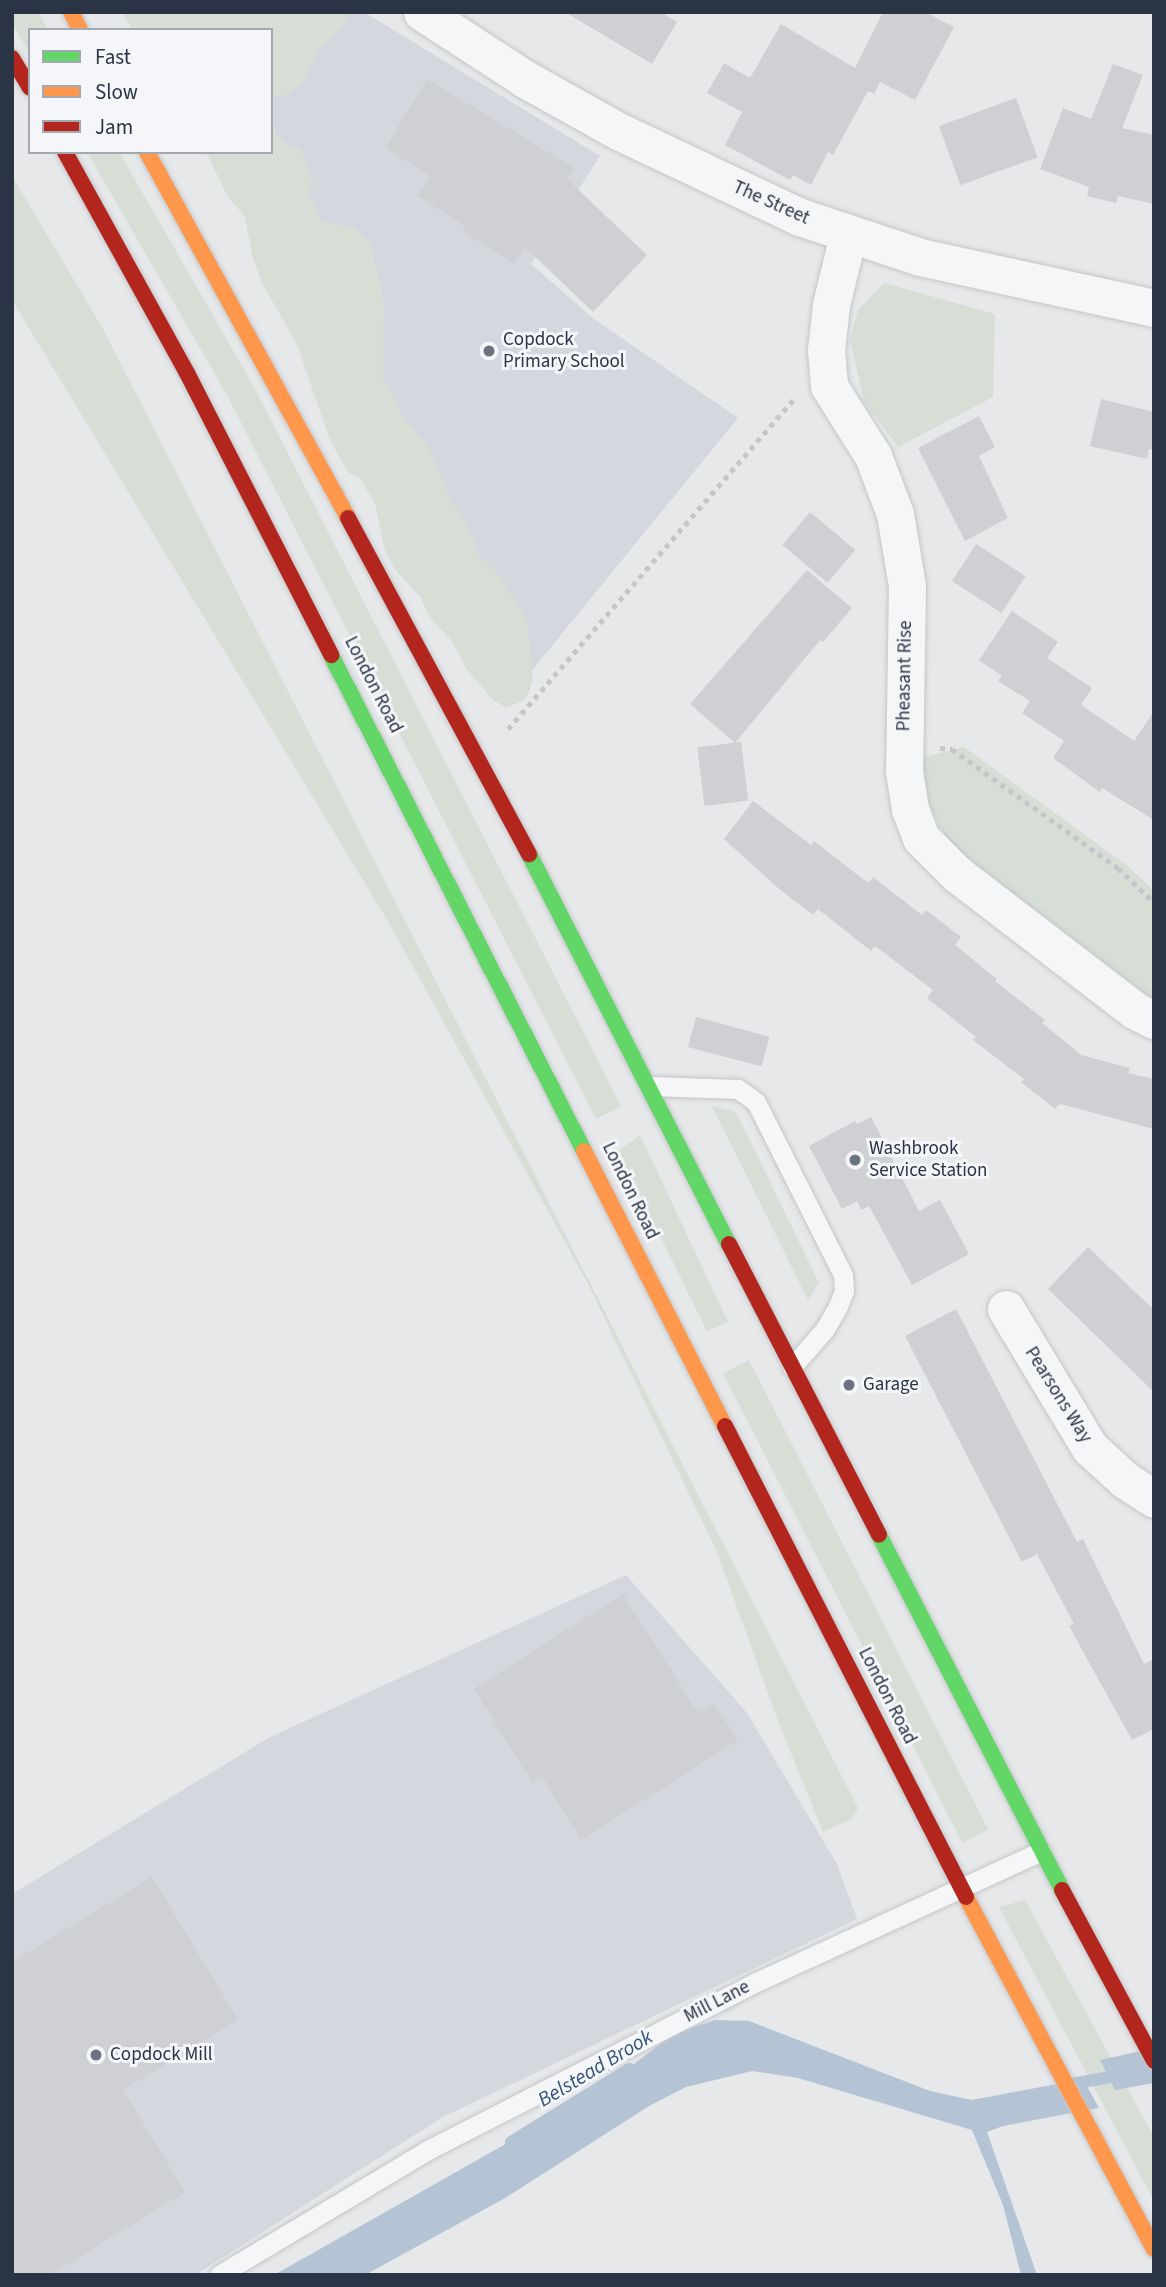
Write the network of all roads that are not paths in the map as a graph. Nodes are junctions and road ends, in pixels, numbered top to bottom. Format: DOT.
graph roads {
  1 [pos="71,12"];
  2 [pos="422,12"];
  3 [pos="79,28"];
  4 [pos="12,58"];
  5 [pos="28,86"];
  6 [pos="66,154"];
  7 [pos="149,154"];
  8 [pos="848,235"];
  9 [pos="1154,308"];
  10 [pos="1154,1020"];
  11 [pos="649,1086"];
  12 [pos="1006,1309"];
  13 [pos="792,1367"];
  14 [pos="1154,1499"];
  15 [pos="1041,1851"];
  16 [pos="961,1888"];
  17 [pos="1154,2061"];
  18 [pos="1154,2249"];
  19 [pos="219,2275"];
  1 -- 3 [label="street"];
  2 -- 8 [label="street, The Street"];
  4 -- 5 [label="street"];
  6 -- 16 [label="street, London Road"];
  7 -- 11 [label="street"];
  8 -- 9 [label="street, The Street"];
  8 -- 10 [label="street, Pheasant Rise"];
  11 -- 13 [label="street"];
  11 -- 13 [label="lane"];
  12 -- 14 [label="street, Pearsons Way"];
  13 -- 15 [label="street"];
  15 -- 16 [label="lane, Mill Lane"];
  15 -- 17 [label="street"];
  16 -- 18 [label="street, London Road"];
  16 -- 19 [label="lane, Mill Lane"];
}
